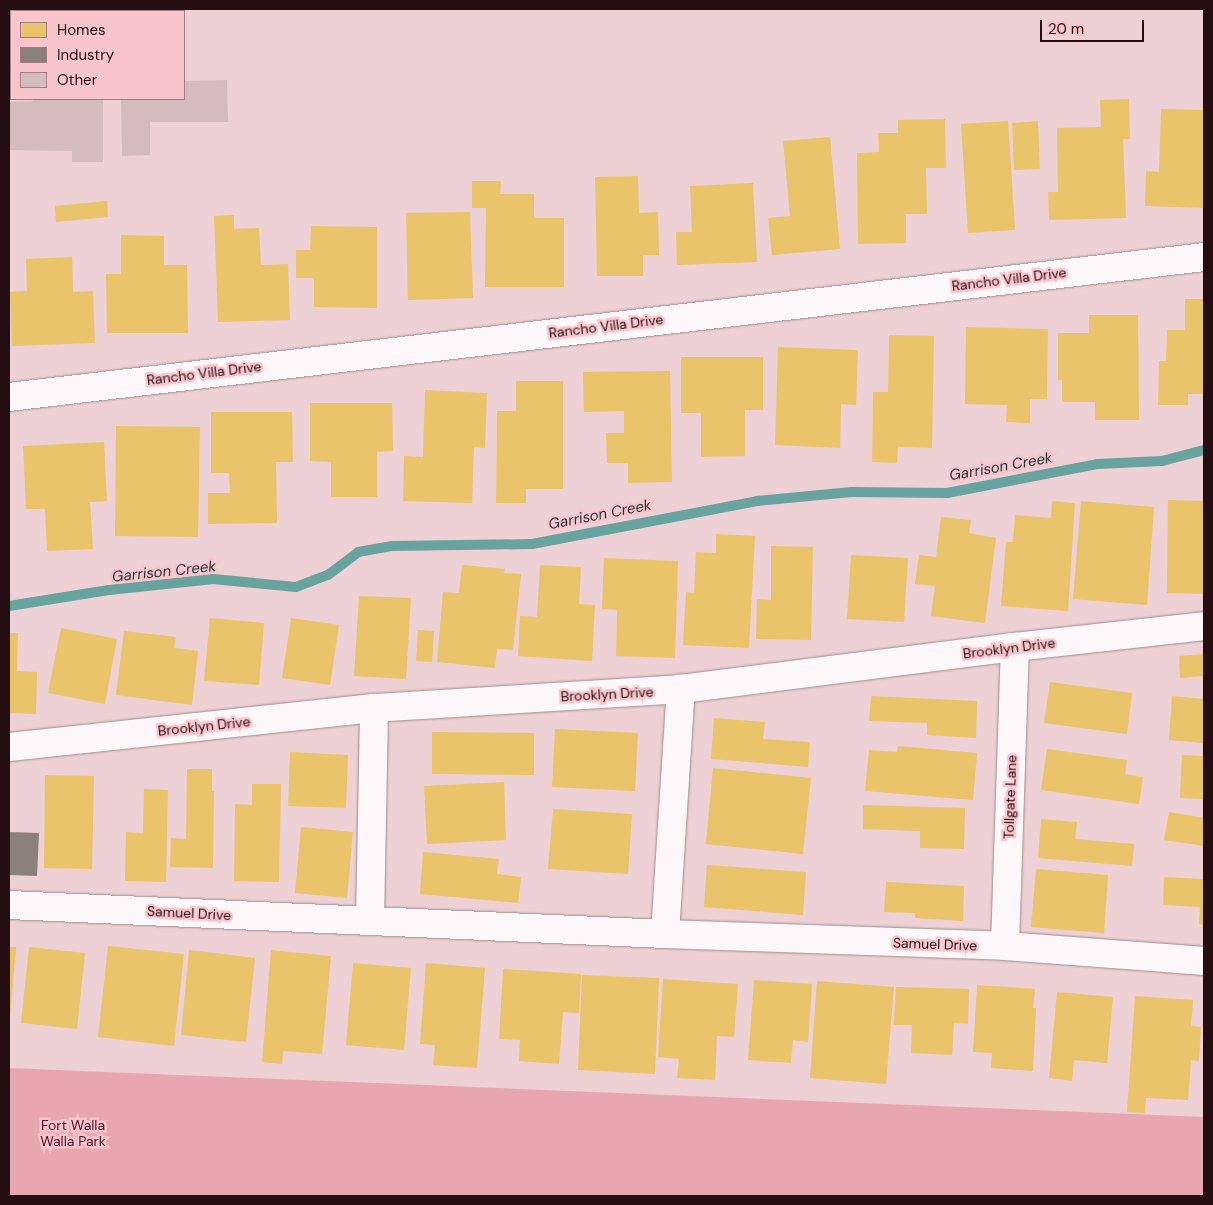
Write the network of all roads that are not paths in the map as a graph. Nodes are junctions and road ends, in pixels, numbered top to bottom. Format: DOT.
graph roads {
  1 [pos="1204,257"];
  2 [pos="9,397"];
  3 [pos="1204,626"];
  4 [pos="1014,647"];
  5 [pos="681,689"];
  6 [pos="374,708"];
  7 [pos="9,747"];
  8 [pos="9,905"];
  9 [pos="370,922"];
  10 [pos="665,934"];
  11 [pos="1004,946"];
  12 [pos="1204,961"];
  1 -- 2 [label="street, Rancho Villa Drive"];
  3 -- 4 [label="street, Brooklyn Drive"];
  4 -- 5 [label="street, Brooklyn Drive"];
  4 -- 11 [label="street, Tollgate Lane"];
  5 -- 6 [label="street, Brooklyn Drive"];
  5 -- 10 [label="street"];
  6 -- 7 [label="street, Brooklyn Drive"];
  6 -- 9 [label="street"];
  8 -- 9 [label="street, Samuel Drive"];
  9 -- 10 [label="street, Samuel Drive"];
  10 -- 11 [label="street, Samuel Drive"];
  11 -- 12 [label="street, Samuel Drive"];
}
